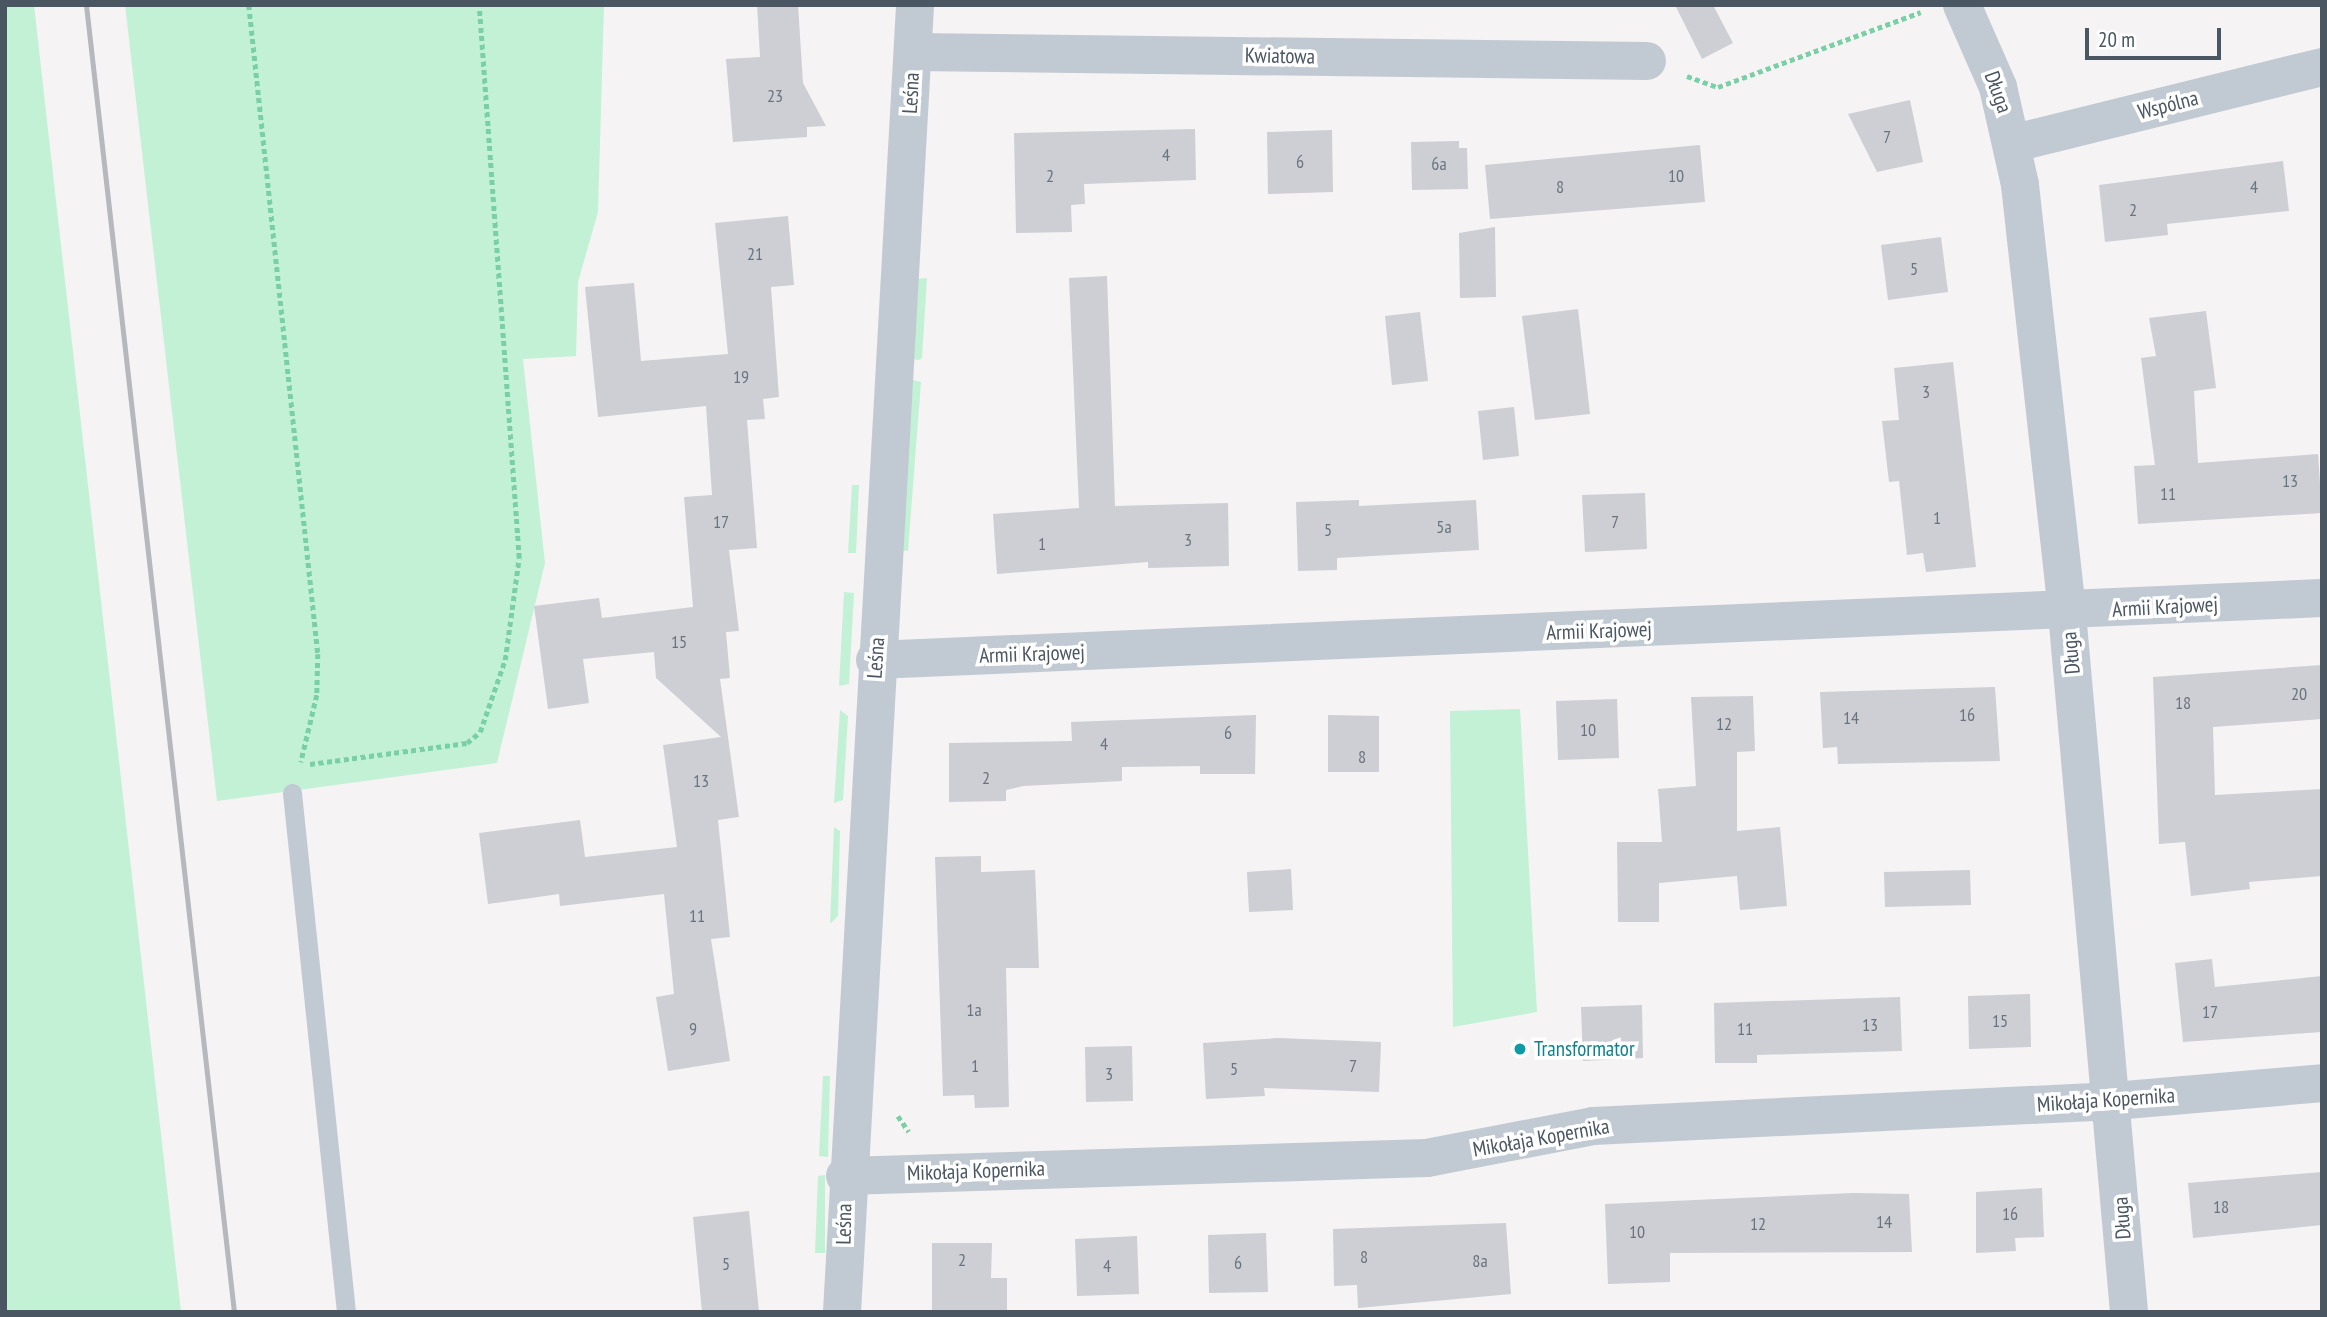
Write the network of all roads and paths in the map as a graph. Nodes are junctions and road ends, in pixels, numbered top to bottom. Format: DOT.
graph roads {
  1 [pos="249,5"];
  2 [pos="479,5"];
  3 [pos="915,5"];
  4 [pos="1924,10"];
  5 [pos="1941,11"];
  6 [pos="914,51"];
  7 [pos="1647,61"];
  8 [pos="2322,67"];
  9 [pos="2015,143"];
  10 [pos="2322,598"];
  11 [pos="2067,613"];
  12 [pos="875,660"];
  13 [pos="299,765"];
  14 [pos="292,793"];
  15 [pos="2322,1083"];
  16 [pos="2114,1101"];
  17 [pos="845,1176"];
  18 [pos="346,1312"];
  19 [pos="842,1312"];
  20 [pos="2130,1312"];
  1 -- 13 [label="path"];
  2 -- 13 [label="path"];
  3 -- 6 [label="street, Leśna"];
  4 -- 5 [label="path"];
  4 -- 5 [label="path"];
  4 -- 7 [label="path"];
  5 -- 9 [label="street, Długa"];
  6 -- 7 [label="street, Kwiatowa"];
  6 -- 12 [label="street, Leśna"];
  8 -- 9 [label="street, Wspólna"];
  9 -- 11 [label="street, Długa"];
  10 -- 11 [label="street, Armii Krajowej"];
  11 -- 12 [label="street, Armii Krajowej"];
  11 -- 16 [label="street, Długa"];
  12 -- 17 [label="street, Leśna"];
  13 -- 14 [label="path"];
  14 -- 18 [label="lane"];
  15 -- 16 [label="street, Mikołaja Kopernika"];
  16 -- 17 [label="street, Mikołaja Kopernika"];
  16 -- 20 [label="street, Długa"];
  17 -- 19 [label="street, Leśna"];
}
